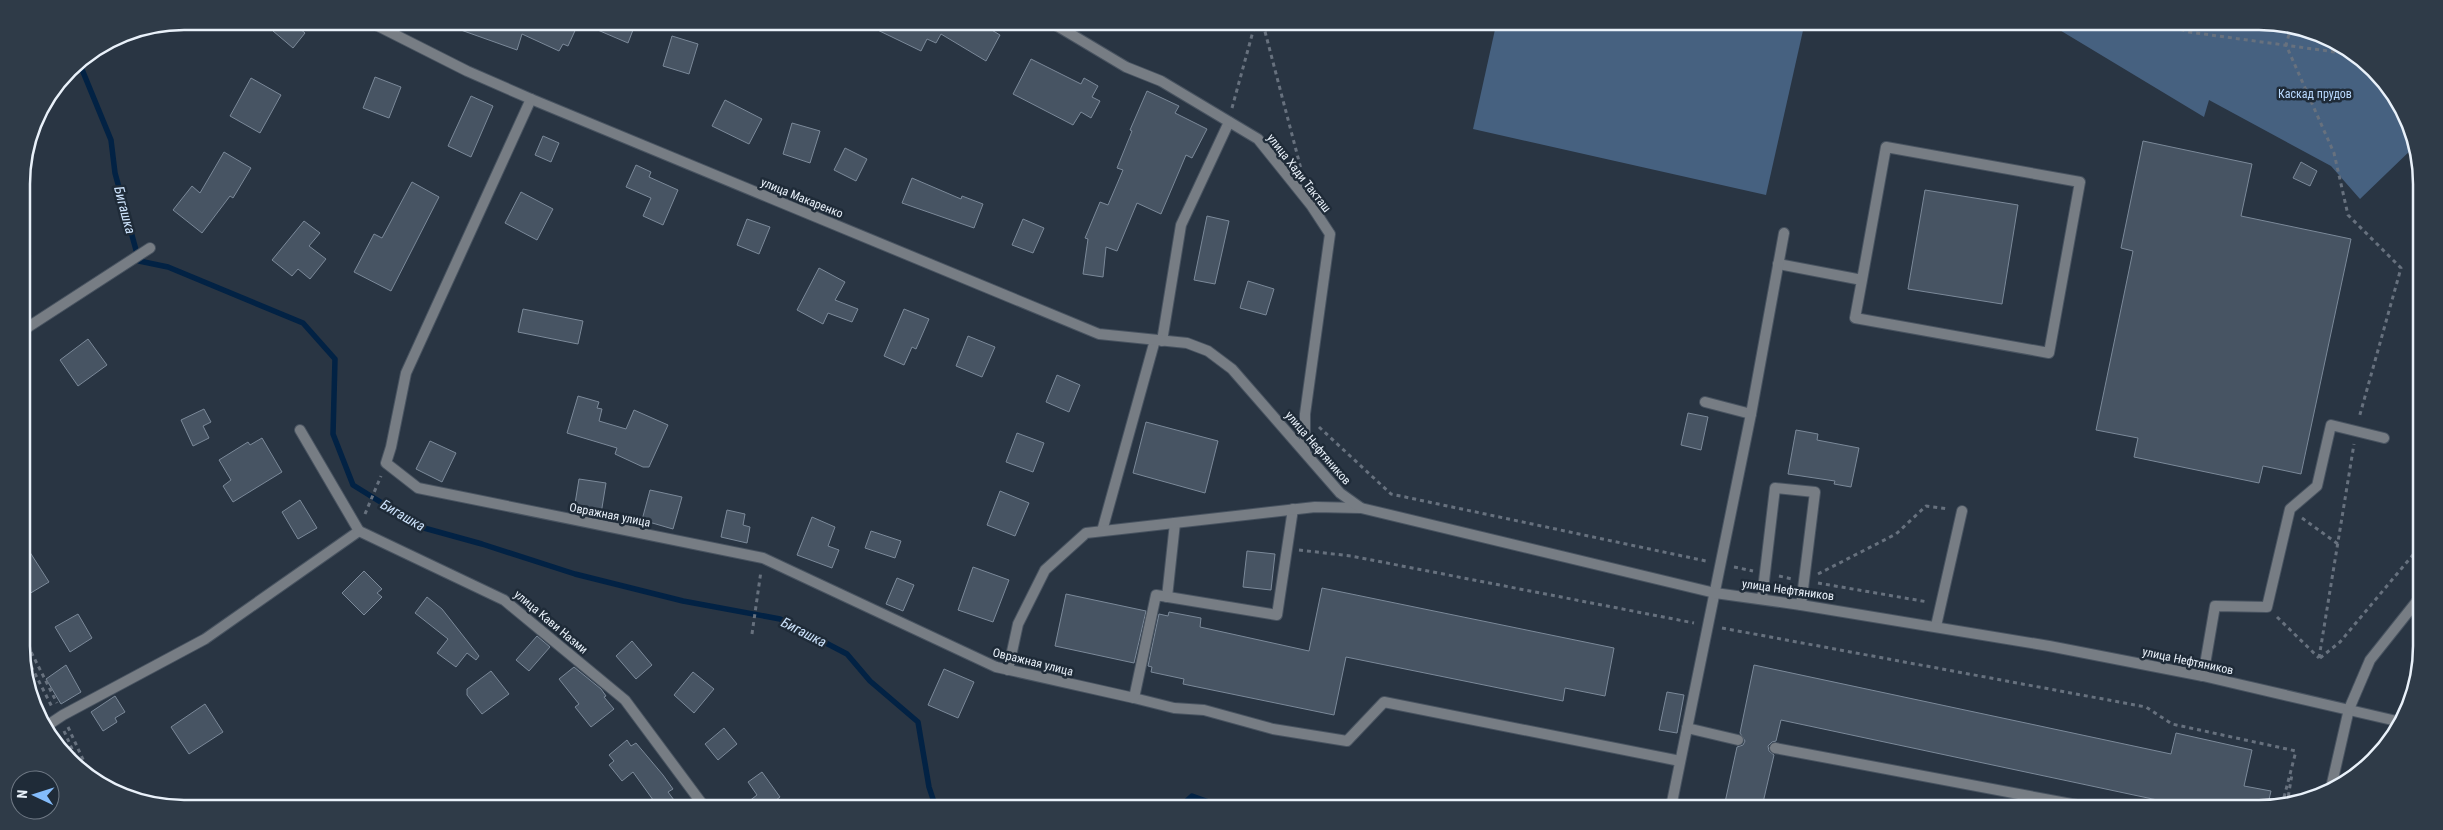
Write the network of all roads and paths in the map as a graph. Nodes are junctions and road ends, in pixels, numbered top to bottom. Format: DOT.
graph roads {
  1 [pos="386,30"];
  2 [pos="1064,30"];
  3 [pos="1253,30"];
  4 [pos="1265,30"];
  5 [pos="2184,30"];
  6 [pos="2289,33"];
  7 [pos="2286,45"];
  8 [pos="2340,53"];
  9 [pos="531,99"];
  10 [pos="1229,122"];
  11 [pos="1302,173"];
  12 [pos="1784,233"];
  13 [pos="150,248"];
  14 [pos="1778,264"];
  15 [pos="1862,280"];
  16 [pos="30,326"];
  17 [pos="1158,340"];
  18 [pos="1232,369"];
  19 [pos="1705,402"];
  20 [pos="1305,414"];
  21 [pos="1751,414"];
  22 [pos="300,430"];
  23 [pos="2356,430"];
  24 [pos="2384,438"];
  25 [pos="1304,452"];
  26 [pos="380,480"];
  27 [pos="370,502"];
  28 [pos="1361,508"];
  29 [pos="1293,509"];
  30 [pos="2290,510"];
  31 [pos="1962,511"];
  32 [pos="1175,523"];
  33 [pos="359,531"];
  34 [pos="1102,531"];
  35 [pos="2338,544"];
  36 [pos="1287,549"];
  37 [pos="2413,555"];
  38 [pos="763,558"];
  39 [pos="1720,564"];
  40 [pos="1765,574"];
  41 [pos="1804,581"];
  42 [pos="1715,593"];
  43 [pos="1167,597"];
  44 [pos="1762,598"];
  45 [pos="1801,604"];
  46 [pos="1940,604"];
  47 [pos="2413,606"];
  48 [pos="2267,607"];
  49 [pos="1708,626"];
  50 [pos="1936,626"];
  51 [pos="752,634"];
  52 [pos="2319,658"];
  53 [pos="1008,670"];
  54 [pos="2203,676"];
  55 [pos="1134,698"];
  56 [pos="2349,709"];
  57 [pos="2393,720"];
  58 [pos="51,723"];
  59 [pos="1687,728"];
  60 [pos="1738,740"];
  61 [pos="1775,748"];
  62 [pos="2296,751"];
  63 [pos="1680,761"];
  64 [pos="2333,781"];
  65 [pos="2288,797"];
  66 [pos="2284,798"];
  67 [pos="700,800"];
  68 [pos="1672,800"];
  69 [pos="2051,800"];
  1 -- 9 [label="street, улица Макаренко"];
  2 -- 10 [label="street, улица Хади Такташ"];
  3 -- 10 [label="path"];
  4 -- 11 [label="path"];
  5 -- 7 [label="path"];
  6 -- 7 [label="path"];
  7 -- 8 [label="path"];
  7 -- 23 [label="path"];
  9 -- 17 [label="street, улица Макаренко"];
  9 -- 38 [label="street, Овражная улица"];
  10 -- 17 [label="street"];
  10 -- 20 [label="street, улица Хади Такташ"];
  12 -- 14 [label="street"];
  13 -- 16 [label="street"];
  14 -- 15 [label="street"];
  14 -- 21 [label="street"];
  15 -- 15 [label="street"];
  17 -- 18 [label="street, улица Макаренко"];
  17 -- 34 [label="street"];
  18 -- 25 [label="street, улица Нефтяников"];
  19 -- 21 [label="street"];
  20 -- 25 [label="street, улица Хади Такташ"];
  20 -- 39 [label="path"];
  21 -- 39 [label="street"];
  22 -- 33 [label="street"];
  23 -- 24 [label="street"];
  23 -- 30 [label="street"];
  23 -- 35 [label="path"];
  25 -- 28 [label="street, улица Нефтяников"];
  26 -- 27 [label="path"];
  28 -- 29 [label="street"];
  28 -- 42 [label="street, улица Нефтяников"];
  29 -- 32 [label="street"];
  29 -- 36 [label="street"];
  30 -- 35 [label="path"];
  30 -- 48 [label="street"];
  31 -- 41 [label="path"];
  31 -- 46 [label="street"];
  32 -- 34 [label="street"];
  32 -- 43 [label="street"];
  33 -- 58 [label="street"];
  33 -- 67 [label="street, улица Кави Назми"];
  34 -- 53 [label="street"];
  35 -- 52 [label="path"];
  36 -- 43 [label="street"];
  36 -- 49 [label="path"];
  37 -- 52 [label="path"];
  38 -- 51 [label="path"];
  38 -- 53 [label="street, Овражная улица"];
  39 -- 40 [label="path"];
  39 -- 42 [label="street"];
  40 -- 41 [label="path"];
  40 -- 41 [label="street"];
  40 -- 44 [label="street"];
  41 -- 45 [label="street"];
  41 -- 46 [label="path"];
  42 -- 44 [label="street, улица Нефтяников"];
  42 -- 49 [label="street"];
  43 -- 55 [label="street"];
  44 -- 45 [label="street, улица Нефтяников"];
  45 -- 50 [label="street, улица Нефтяников"];
  46 -- 50 [label="street"];
  47 -- 56 [label="street"];
  48 -- 52 [label="path"];
  48 -- 54 [label="street"];
  49 -- 59 [label="street"];
  49 -- 62 [label="path"];
  50 -- 54 [label="street, улица Нефтяников"];
  53 -- 55 [label="street, Овражная улица"];
  54 -- 56 [label="street, улица Нефтяников"];
  55 -- 63 [label="street, Овражная улица"];
  56 -- 57 [label="street, улица Нефтяников"];
  56 -- 64 [label="street"];
  59 -- 60 [label="street"];
  59 -- 63 [label="street"];
  61 -- 69 [label="street"];
  62 -- 65 [label="path"];
  62 -- 66 [label="path"];
  63 -- 68 [label="street"];
}
